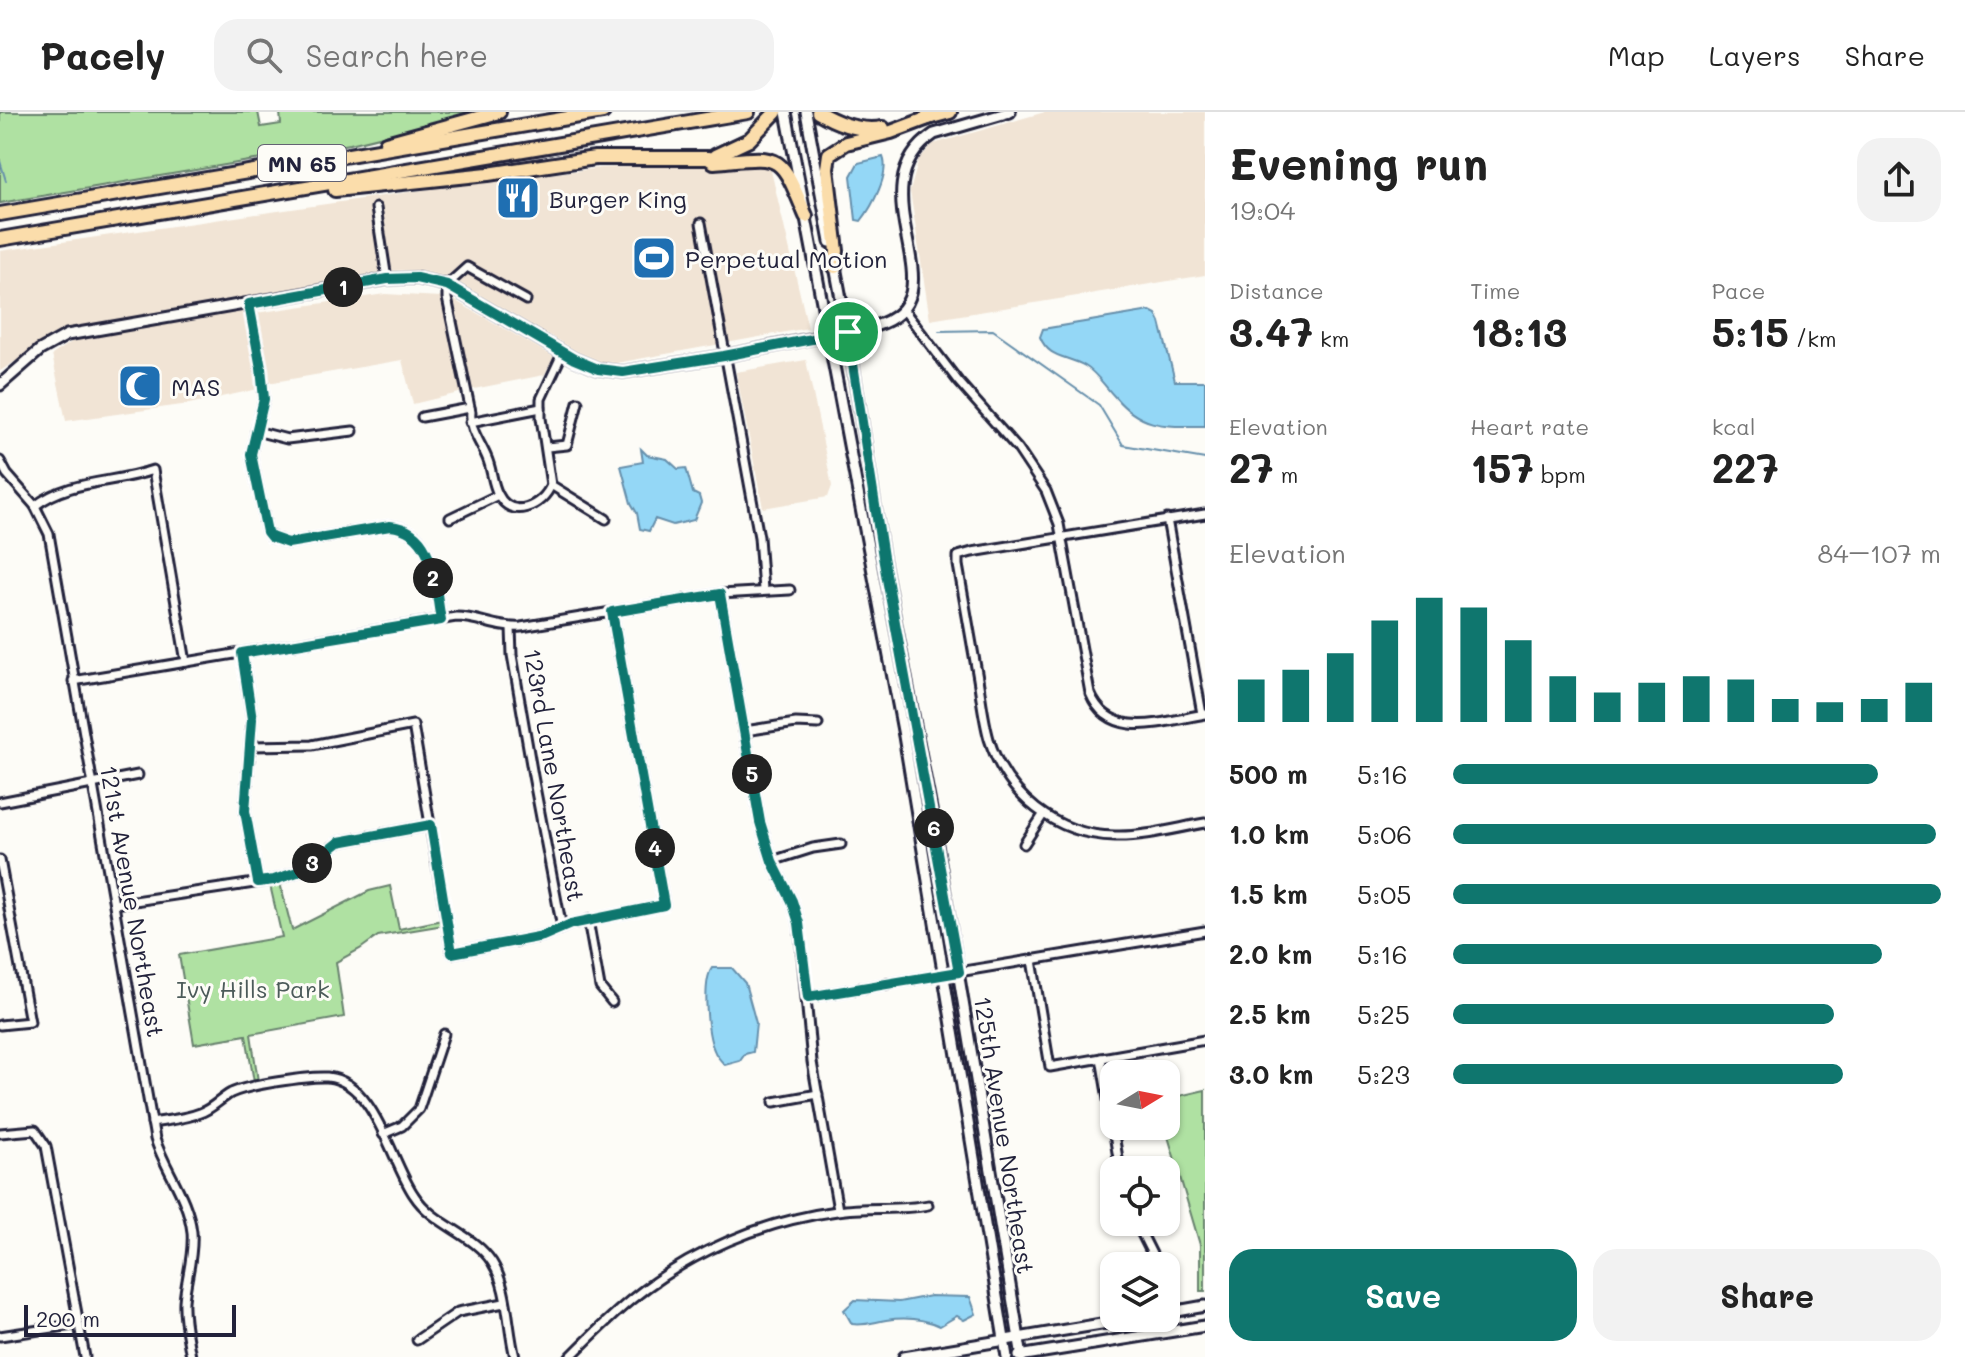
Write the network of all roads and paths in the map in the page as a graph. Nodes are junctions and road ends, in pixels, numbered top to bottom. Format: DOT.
graph roads {
  1 [pos="499,112"];
  2 [pos="603,112"];
  3 [pos="748,112"];
  4 [pos="776,112"];
  5 [pos="950,112"];
  6 [pos="1010,112"];
  7 [pos="810,115"];
  8 [pos="931,117"];
  9 [pos="789,118"];
  10 [pos="344,156"];
  11 [pos="708,158"];
  12 [pos="272,193"];
  13 [pos="376,208"];
  14 [pos="0,214"];
  15 [pos="806,216"];
  16 [pos="701,223"];
  17 [pos="0,239"];
  18 [pos="835,267"];
  19 [pos="387,279"];
  20 [pos="447,285"];
  21 [pos="526,300"];
  22 [pos="249,304"];
  23 [pos="903,309"];
  24 [pos="848,332"];
  25 [pos="829,336"];
  26 [pos="563,352"];
  27 [pos="724,356"];
  28 [pos="0,385"];
  29 [pos="578,402"];
  30 [pos="470,408"];
  31 [pos="541,408"];
  32 [pos="422,417"];
  33 [pos="470,422"];
  34 [pos="256,431"];
  35 [pos="353,431"];
  36 [pos="547,447"];
  37 [pos="0,461"];
  38 [pos="551,485"];
  39 [pos="498,495"];
  40 [pos="35,506"];
  41 [pos="1205,514"];
  42 [pos="450,518"];
  43 [pos="606,519"];
  44 [pos="1167,519"];
  45 [pos="1062,537"];
  46 [pos="763,590"];
  47 [pos="790,590"];
  48 [pos="720,594"];
  49 [pos="612,612"];
  50 [pos="441,620"];
  51 [pos="511,628"];
  52 [pos="242,653"];
  53 [pos="186,662"];
  54 [pos="73,681"];
  55 [pos="1204,714"];
  56 [pos="818,724"];
  57 [pos="745,731"];
  58 [pos="251,746"];
  59 [pos="138,775"];
  60 [pos="91,783"];
  61 [pos="0,802"];
  62 [pos="1043,815"];
  63 [pos="1205,823"];
  64 [pos="431,825"];
  65 [pos="841,844"];
  66 [pos="1024,844"];
  67 [pos="0,860"];
  68 [pos="772,861"];
  69 [pos="258,882"];
  70 [pos="115,904"];
  71 [pos="588,920"];
  72 [pos="562,928"];
  73 [pos="1205,931"];
  74 [pos="1032,960"];
  75 [pos="959,972"];
  76 [pos="945,976"];
  77 [pos="808,997"];
  78 [pos="612,1002"];
  79 [pos="0,1025"];
  80 [pos="444,1034"];
  81 [pos="1205,1040"];
  82 [pos="1101,1058"];
  83 [pos="818,1094"];
  84 [pos="774,1102"];
  85 [pos="152,1123"];
  86 [pos="0,1133"];
  87 [pos="383,1134"];
  88 [pos="1118,1156"];
  89 [pos="928,1205"];
  90 [pos="838,1210"];
  91 [pos="504,1303"];
  92 [pos="1205,1306"];
  93 [pos="1180,1311"];
  94 [pos="79,1324"];
  95 [pos="1100,1324"];
  96 [pos="1205,1326"];
  97 [pos="0,1336"];
  98 [pos="1018,1338"];
  99 [pos="417,1340"];
  100 [pos="1004,1340"];
  101 [pos="85,1357"];
  102 [pos="191,1357"];
  103 [pos="515,1357"];
  104 [pos="570,1357"];
  105 [pos="904,1357"];
  106 [pos="1016,1357"];
  1 -- 10 [label="highway"];
  2 -- 10 [label="highway, MN 65"];
  3 -- 12 [label="highway, MN 65"];
  4 -- 11 [label="highway"];
  5 -- 8 [label="highway"];
  6 -- 23 [label="main road"];
  7 -- 8 [label="highway"];
  7 -- 18 [label="main road, 125th Avenue Northeast"];
  8 -- 18 [label="highway"];
  9 -- 15 [label="main road, 125th Avenue Northeast"];
  10 -- 14 [label="highway, MN 65"];
  11 -- 12 [label="highway"];
  11 -- 15 [label="highway"];
  12 -- 17 [label="highway, MN 65"];
  13 -- 19 [label="street"];
  15 -- 25 [label="main road, 125th Avenue Northeast"];
  16 -- 27 [label="street"];
  18 -- 24 [label="main road, 125th Avenue Northeast"];
  19 -- 20 [label="main road"];
  19 -- 22 [label="main road"];
  20 -- 21 [label="street"];
  20 -- 26 [label="main road"];
  20 -- 30 [label="street"];
  22 -- 28 [label="main road"];
  22 -- 34 [label="street"];
  23 -- 24 [label="main road"];
  23 -- 45 [label="street"];
  24 -- 25 [label="main road"];
  24 -- 75 [label="main road, 125th Avenue Northeast"];
  25 -- 27 [label="main road"];
  25 -- 76 [label="main road, 125th Avenue Northeast"];
  26 -- 27 [label="main road"];
  26 -- 31 [label="street"];
  27 -- 46 [label="street"];
  29 -- 36 [label="street"];
  30 -- 32 [label="street"];
  30 -- 33 [label="street"];
  31 -- 33 [label="street"];
  31 -- 36 [label="street"];
  33 -- 39 [label="street"];
  34 -- 35 [label="street"];
  34 -- 50 [label="street"];
  36 -- 38 [label="street"];
  37 -- 40 [label="street, 121st Avenue Northeast"];
  38 -- 39 [label="street"];
  38 -- 43 [label="street"];
  39 -- 42 [label="street"];
  40 -- 53 [label="street"];
  40 -- 54 [label="street, 121st Avenue Northeast"];
  41 -- 44 [label="street"];
  44 -- 45 [label="street"];
  44 -- 55 [label="street"];
  45 -- 55 [label="street"];
  45 -- 62 [label="street"];
  46 -- 47 [label="street"];
  46 -- 48 [label="street"];
  48 -- 49 [label="street"];
  48 -- 57 [label="street"];
  49 -- 51 [label="street"];
  49 -- 71 [label="street"];
  50 -- 51 [label="street"];
  50 -- 52 [label="street"];
  51 -- 72 [label="street, 123rd Lane Northeast"];
  52 -- 53 [label="street"];
  52 -- 58 [label="street"];
  53 -- 54 [label="street"];
  54 -- 60 [label="street, 121st Avenue Northeast"];
  56 -- 57 [label="street"];
  57 -- 68 [label="street"];
  58 -- 64 [label="street"];
  58 -- 69 [label="street"];
  59 -- 60 [label="street"];
  60 -- 61 [label="street"];
  60 -- 70 [label="street, 121st Avenue Northeast"];
  62 -- 63 [label="street"];
  62 -- 66 [label="street"];
  64 -- 69 [label="street"];
  64 -- 72 [label="street"];
  65 -- 68 [label="street"];
  67 -- 79 [label="street"];
  68 -- 77 [label="street"];
  69 -- 70 [label="street"];
  70 -- 85 [label="street, 121st Avenue Northeast"];
  71 -- 72 [label="street"];
  71 -- 78 [label="street, 123rd Lane Northeast"];
  73 -- 74 [label="street"];
  74 -- 75 [label="street"];
  74 -- 82 [label="street"];
  75 -- 76 [label="street"];
  75 -- 98 [label="main road, 125th Avenue Northeast"];
  76 -- 77 [label="street"];
  76 -- 100 [label="main road, 125th Avenue Northeast"];
  77 -- 83 [label="street"];
  80 -- 87 [label="street"];
  81 -- 82 [label="street"];
  82 -- 88 [label="street"];
  83 -- 84 [label="street"];
  83 -- 90 [label="street"];
  85 -- 87 [label="street"];
  85 -- 102 [label="street, 121st Avenue Northeast"];
  86 -- 94 [label="street"];
  87 -- 91 [label="street"];
  89 -- 90 [label="street"];
  90 -- 104 [label="street"];
  91 -- 99 [label="street"];
  91 -- 103 [label="street"];
  92 -- 93 [label="main road"];
  94 -- 97 [label="street"];
  94 -- 101 [label="street"];
  95 -- 98 [label="main road"];
  96 -- 106 [label="main road"];
  98 -- 100 [label="main road"];
  98 -- 106 [label="main road, 125th Avenue Northeast"];
  100 -- 105 [label="main road"];
  100 -- 106 [label="main road, 125th Avenue Northeast"];
}
